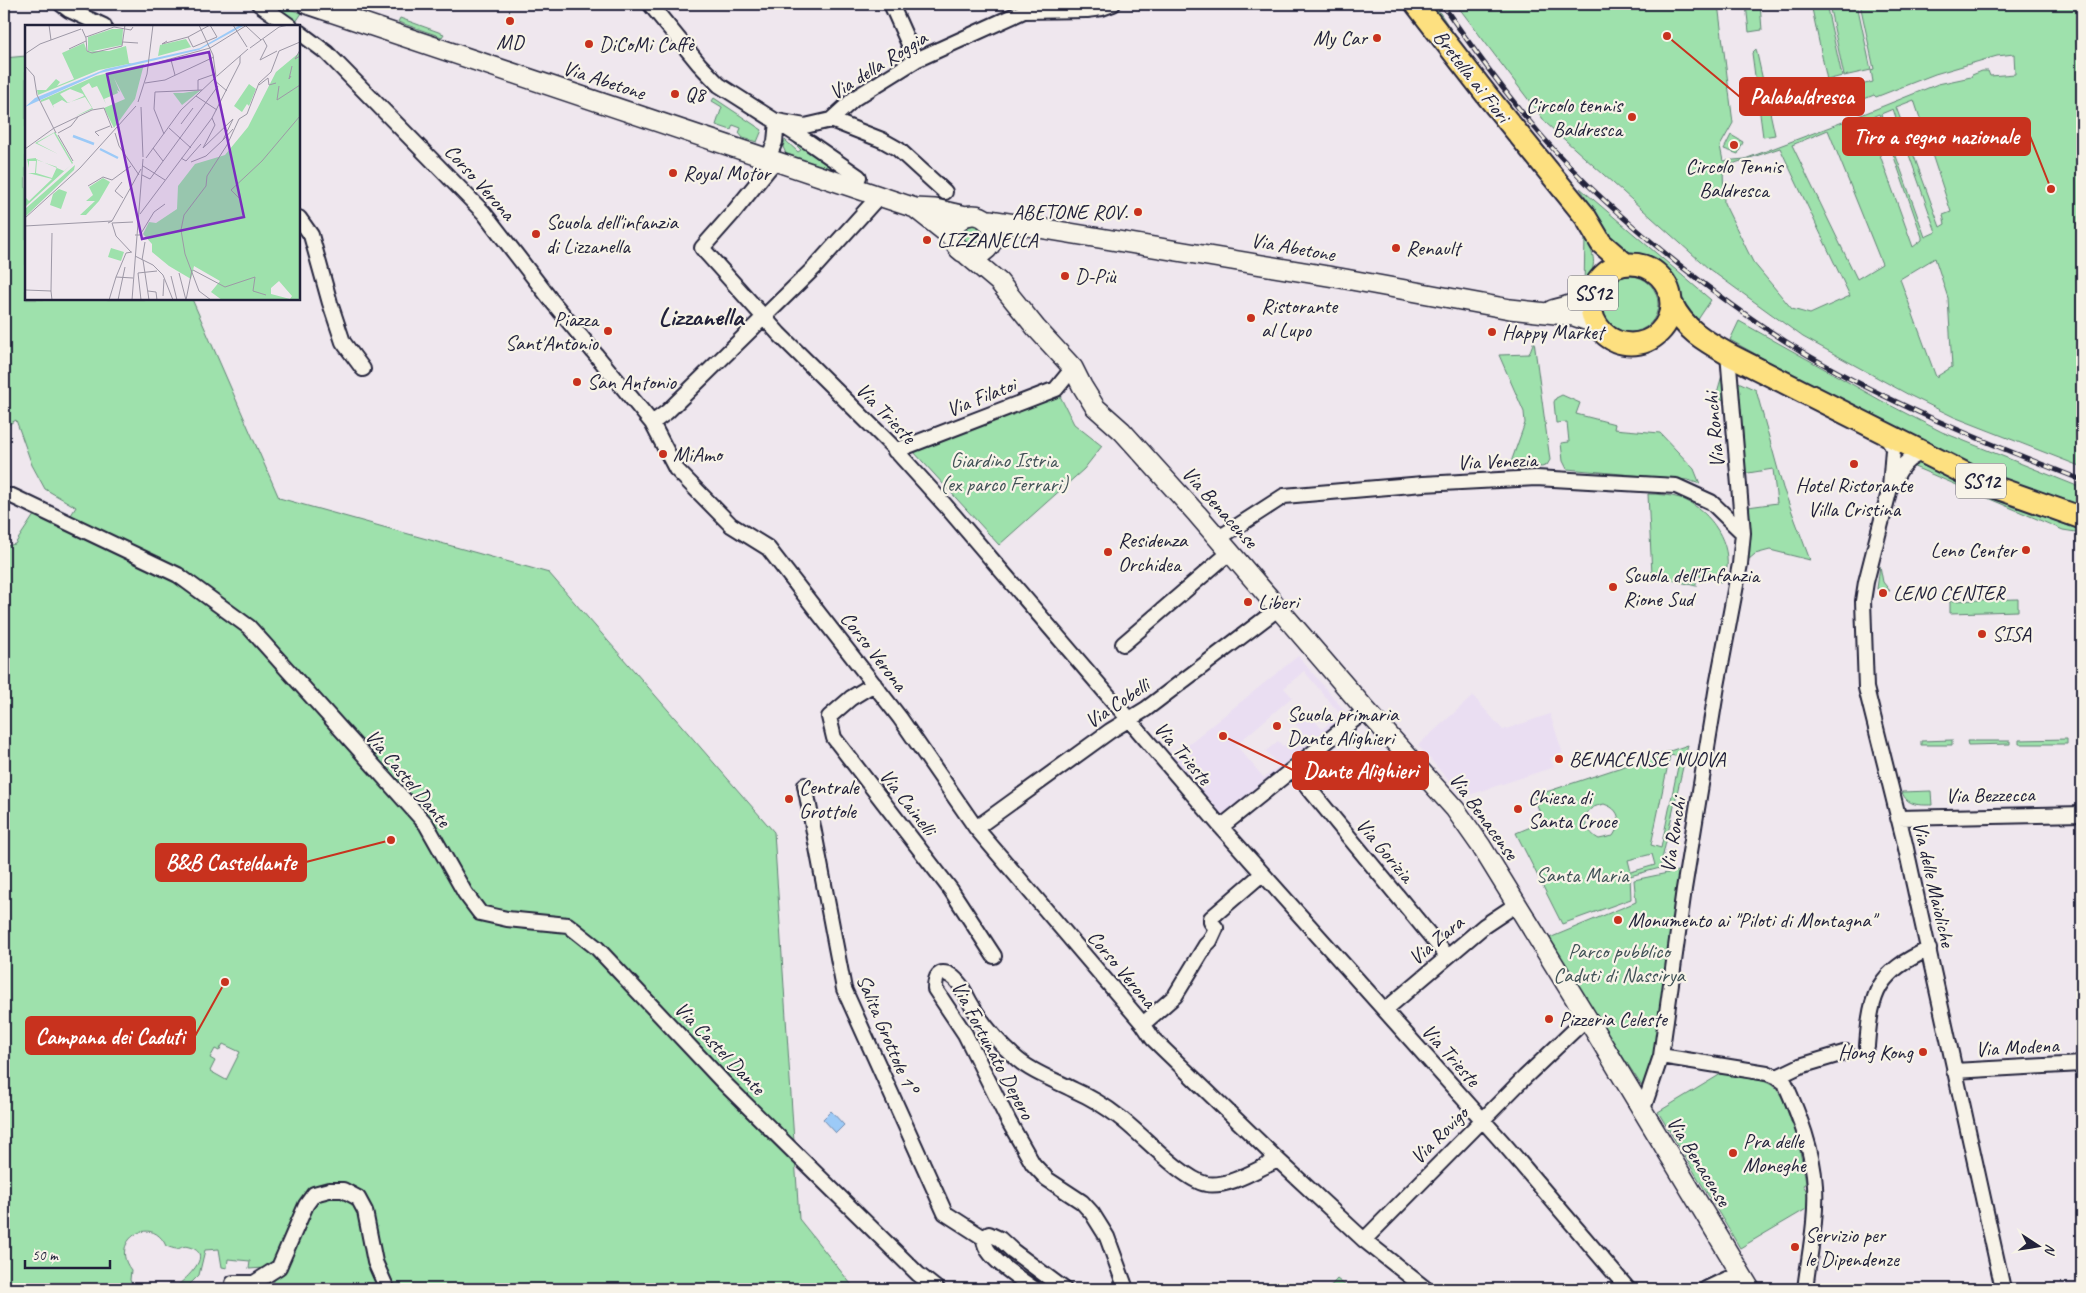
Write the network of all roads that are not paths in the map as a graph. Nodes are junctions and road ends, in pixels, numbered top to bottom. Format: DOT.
graph roads {
  1 [pos="61,4"];
  2 [pos="259,4"];
  3 [pos="307,4"];
  4 [pos="650,4"];
  5 [pos="891,4"];
  6 [pos="1113,4"];
  7 [pos="1416,4"];
  8 [pos="102,25"];
  9 [pos="289,25"];
  10 [pos="300,33"];
  11 [pos="916,60"];
  12 [pos="831,120"];
  13 [pos="777,122"];
  14 [pos="772,160"];
  15 [pos="859,177"];
  16 [pos="945,192"];
  17 [pos="879,196"];
  18 [pos="915,208"];
  19 [pos="966,216"];
  20 [pos="300,219"];
  21 [pos="987,221"];
  22 [pos="1032,227"];
  23 [pos="953,238"];
  24 [pos="990,246"];
  25 [pos="967,254"];
  26 [pos="1609,274"];
  27 [pos="999,282"];
  28 [pos="1672,304"];
  29 [pos="1546,311"];
  30 [pos="765,317"];
  31 [pos="1597,324"];
  32 [pos="1656,336"];
  33 [pos="1703,340"];
  34 [pos="1728,354"];
  35 [pos="1073,368"];
  36 [pos="363,369"];
  37 [pos="652,423"];
  38 [pos="1886,433"];
  39 [pos="896,451"];
  40 [pos="1926,453"];
  41 [pos="1890,488"];
  42 [pos="8,496"];
  43 [pos="2082,518"];
  44 [pos="1742,533"];
  45 [pos="1225,545"];
  46 [pos="1279,608"];
  47 [pos="1123,644"];
  48 [pos="874,684"];
  49 [pos="1366,710"];
  50 [pos="1128,720"];
  51 [pos="1292,769"];
  52 [pos="805,786"];
  53 [pos="2082,814"];
  54 [pos="1898,818"];
  55 [pos="1221,827"];
  56 [pos="976,828"];
  57 [pos="1262,874"];
  58 [pos="1517,904"];
  59 [pos="1929,949"];
  60 [pos="994,956"];
  61 [pos="1447,956"];
  62 [pos="1385,1010"];
  63 [pos="1587,1018"];
  64 [pos="1143,1024"];
  65 [pos="1867,1046"];
  66 [pos="1847,1052"];
  67 [pos="1661,1056"];
  68 [pos="2082,1064"];
  69 [pos="1954,1071"];
  70 [pos="1777,1077"];
  71 [pos="1642,1112"];
  72 [pos="1482,1120"];
  73 [pos="1278,1160"];
  74 [pos="984,1238"];
  75 [pos="1364,1240"];
  76 [pos="232,1283"];
  77 [pos="1747,1283"];
  78 [pos="387,1289"];
  79 [pos="937,1289"];
  80 [pos="1034,1289"];
  81 [pos="1064,1289"];
  82 [pos="1126,1289"];
  83 [pos="1426,1289"];
  84 [pos="1628,1289"];
  85 [pos="1706,1289"];
  86 [pos="1805,1289"];
  87 [pos="2003,1289"];
  1 -- 8 [label="street"];
  2 -- 9 [label="street"];
  3 -- 14 [label="main road, Via Abetone / SS12"];
  4 -- 13 [label="street"];
  5 -- 11 [label="street"];
  6 -- 11 [label="street, Via della Roggia"];
  7 -- 26 [label="main road, Bretella ai Fiori"];
  10 -- 37 [label="street, Corso Verona"];
  11 -- 12 [label="street, Via della Roggia"];
  12 -- 13 [label="street, Via della Roggia"];
  12 -- 16 [label="street"];
  13 -- 14 [label="street"];
  13 -- 15 [label="street"];
  14 -- 17 [label="main road, Via Abetone / SS12"];
  14 -- 30 [label="street, Via Trieste"];
  17 -- 18 [label="main road, Via Abetone / SS12"];
  17 -- 30 [label="street"];
  18 -- 19 [label="main road, SS12"];
  18 -- 23 [label="main road, SS12"];
  19 -- 21 [label="main road, SS12"];
  19 -- 23 [label="main road"];
  20 -- 36 [label="street"];
  21 -- 22 [label="main road, SS12"];
  21 -- 24 [label="main road"];
  22 -- 24 [label="main road, SS12"];
  22 -- 29 [label="main road, Via Abetone / SS12"];
  23 -- 25 [label="main road, SS12"];
  24 -- 25 [label="main road, SS12"];
  24 -- 27 [label="main road, Via Benacense"];
  25 -- 27 [label="main road, Via Benacense"];
  26 -- 28 [label="main road, SS12"];
  26 -- 29 [label="main road, SS12"];
  26 -- 31 [label="main road, SS12"];
  27 -- 35 [label="main road, Via Benacense"];
  28 -- 32 [label="main road"];
  28 -- 33 [label="main road, SS12"];
  29 -- 31 [label="main road, SS12"];
  30 -- 37 [label="street"];
  30 -- 39 [label="street, Via Trieste"];
  31 -- 32 [label="main road, SS12"];
  32 -- 33 [label="main road, SS12"];
  33 -- 34 [label="main road, SS12"];
  34 -- 38 [label="main road, SS12"];
  34 -- 44 [label="street, Via Ronchi"];
  35 -- 39 [label="street, Via Filatoi"];
  35 -- 45 [label="main road, Via Benacense"];
  37 -- 48 [label="street, Corso Verona"];
  38 -- 40 [label="main road, SS12"];
  38 -- 41 [label="street, Via delle Maioliche"];
  39 -- 50 [label="street, Via Trieste"];
  40 -- 41 [label="street, Via delle Maioliche"];
  40 -- 43 [label="main road, SS12"];
  41 -- 54 [label="street, Via delle Maioliche"];
  42 -- 79 [label="street, Via Castel Dante"];
  44 -- 45 [label="street, Via Venezia"];
  44 -- 67 [label="street, Via Ronchi"];
  45 -- 46 [label="main road, Via Benacense"];
  45 -- 47 [label="street, Via Venezia"];
  46 -- 49 [label="main road, Via Benacense"];
  46 -- 50 [label="street, Via Cobelli"];
  48 -- 56 [label="street, Corso Verona"];
  48 -- 60 [label="street, Via Cainelli"];
  49 -- 51 [label="street"];
  49 -- 58 [label="main road, Via Benacense"];
  50 -- 55 [label="street, Via Trieste"];
  50 -- 56 [label="street, Via Cobelli"];
  51 -- 55 [label="street"];
  51 -- 61 [label="street, Via Gorizia"];
  52 -- 74 [label="street, Salita Grottole 1°"];
  53 -- 54 [label="street, Via Bezzecca"];
  54 -- 59 [label="street, Via delle Maioliche"];
  55 -- 57 [label="street, Via Trieste"];
  56 -- 64 [label="street, Corso Verona"];
  57 -- 62 [label="street, Via Trieste"];
  57 -- 64 [label="street"];
  58 -- 61 [label="street, Via Zara"];
  58 -- 63 [label="main road, Via Benacense"];
  59 -- 65 [label="street"];
  59 -- 69 [label="street, Via delle Maioliche"];
  61 -- 62 [label="street, Via Zara"];
  62 -- 72 [label="street, Via Trieste"];
  63 -- 71 [label="main road, Via Benacense"];
  63 -- 72 [label="street, Via Rovigo"];
  64 -- 73 [label="street, Corso Verona"];
  66 -- 70 [label="street"];
  67 -- 70 [label="street"];
  67 -- 71 [label="street, Via Ronchi"];
  68 -- 69 [label="street, Via Modena"];
  69 -- 87 [label="street, Via delle Maioliche"];
  70 -- 86 [label="street"];
  71 -- 77 [label="main road, Via Benacense"];
  72 -- 75 [label="street, Via Rovigo"];
  72 -- 84 [label="street, Via Trieste"];
  73 -- 75 [label="street, Corso Verona"];
  73 -- 82 [label="street, Via Fortunato Depero"];
  74 -- 80 [label="street"];
  74 -- 81 [label="street"];
  75 -- 83 [label="street, Corso Verona"];
  76 -- 78 [label="street"];
  77 -- 85 [label="street"];
}
